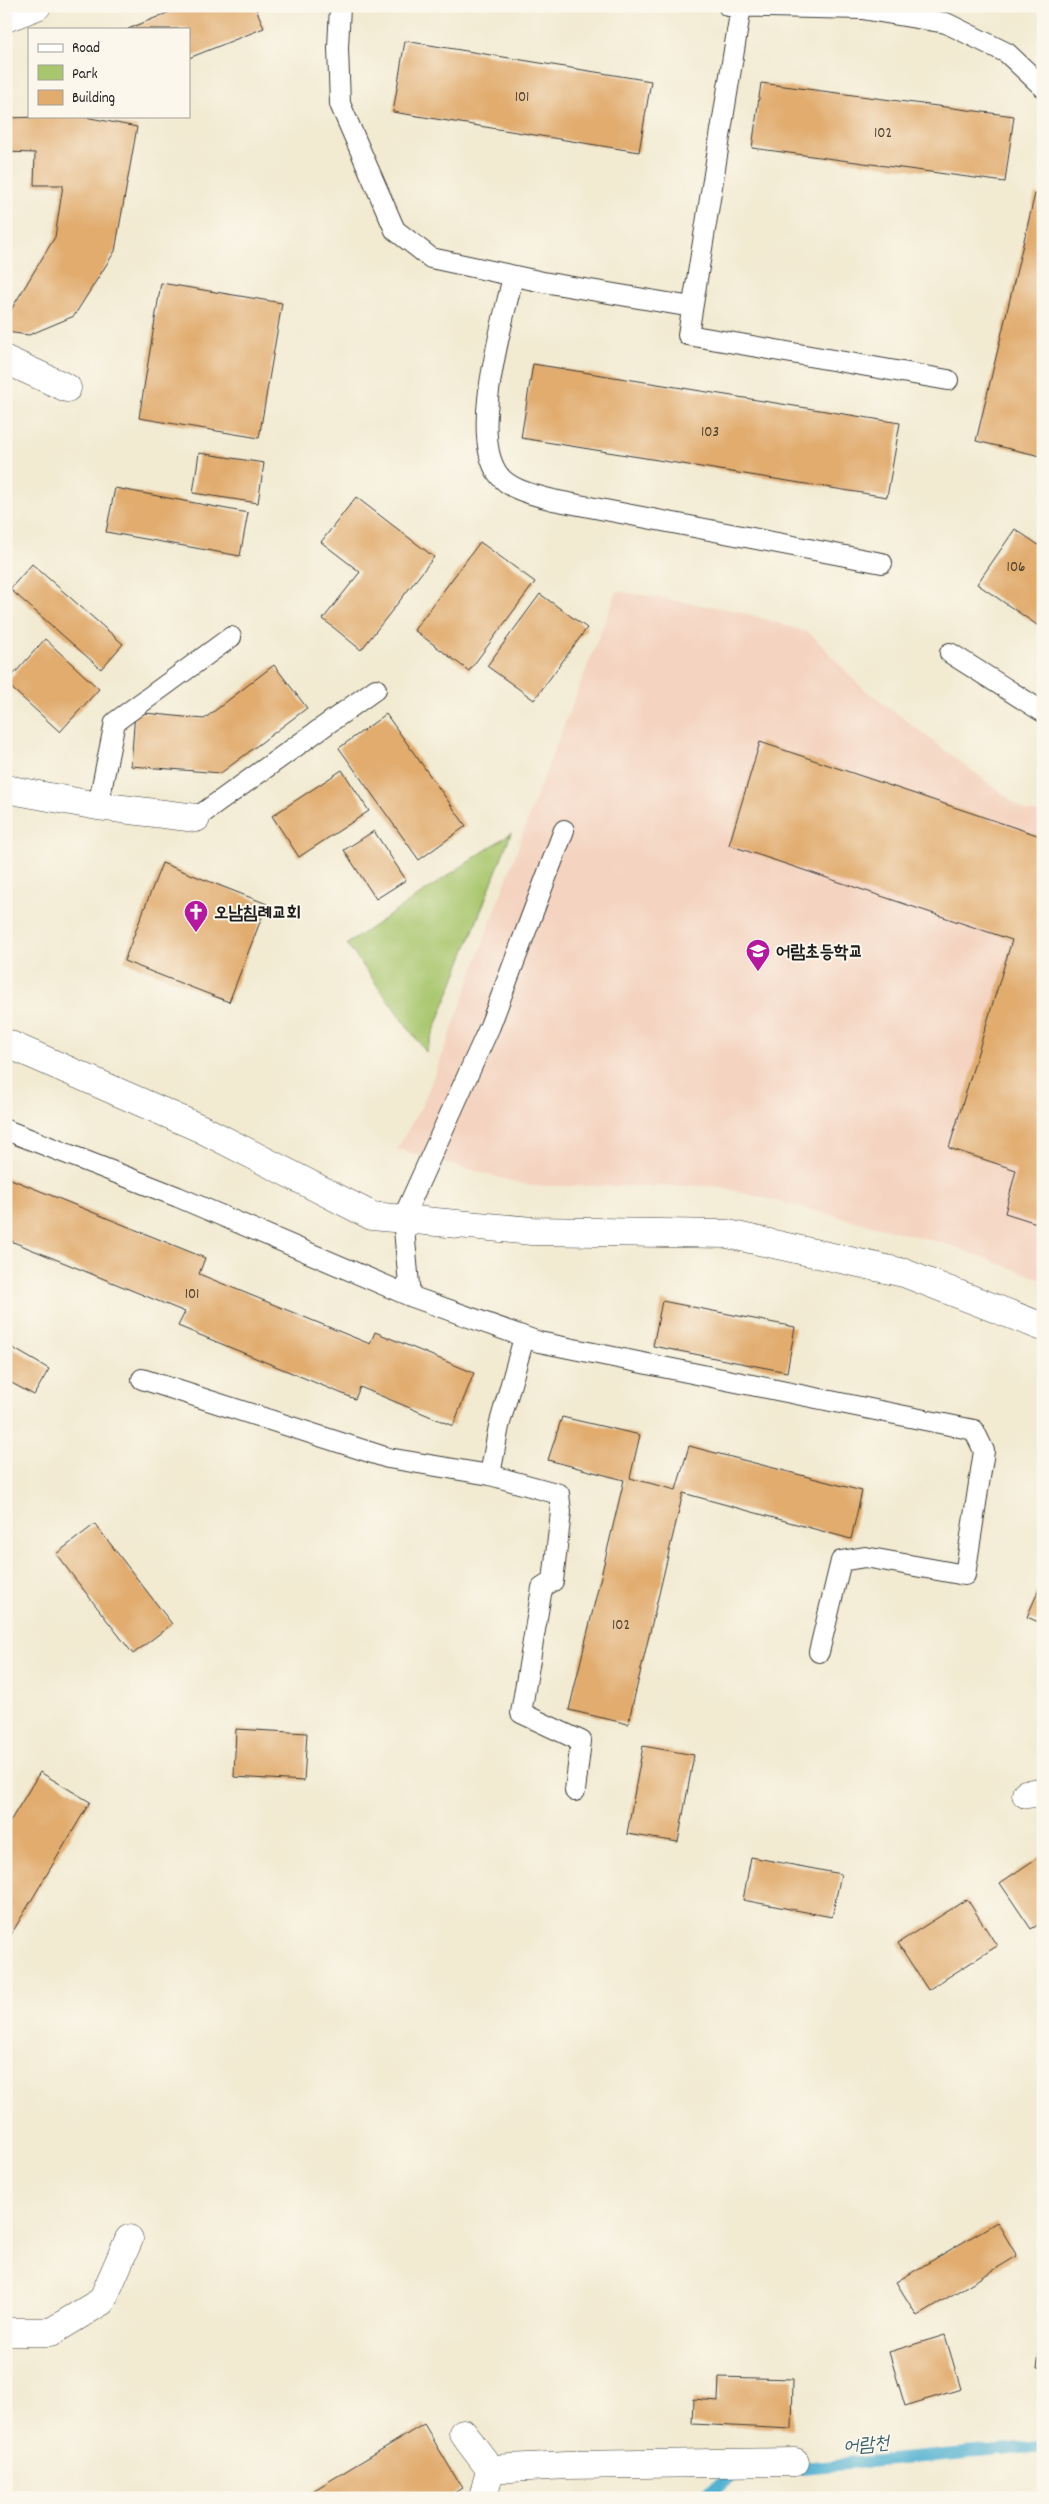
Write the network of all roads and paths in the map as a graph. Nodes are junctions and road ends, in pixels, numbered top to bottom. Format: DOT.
graph roads {
  1 [pos="37,6"];
  2 [pos="340,6"];
  3 [pos="728,6"];
  4 [pos="742,7"];
  5 [pos="6,18"];
  6 [pos="1043,87"];
  7 [pos="513,276"];
  8 [pos="692,308"];
  9 [pos="6,360"];
  10 [pos="948,380"];
  11 [pos="67,388"];
  12 [pos="882,563"];
  13 [pos="231,637"];
  14 [pos="950,653"];
  15 [pos="376,689"];
  16 [pos="1043,712"];
  17 [pos="6,789"];
  18 [pos="98,806"];
  19 [pos="196,818"];
  20 [pos="564,830"];
  21 [pos="6,1043"];
  22 [pos="6,1130"];
  23 [pos="403,1218"];
  24 [pos="410,1296"];
  25 [pos="1043,1327"];
  26 [pos="524,1338"];
  27 [pos="142,1379"];
  28 [pos="490,1476"];
  29 [pos="819,1652"];
  30 [pos="575,1791"];
  31 [pos="129,2239"];
  32 [pos="6,2332"];
  33 [pos="463,2433"];
  34 [pos="795,2462"];
  35 [pos="490,2469"];
  36 [pos="484,2498"];
  1 -- 5 [label="street"];
  2 -- 7 [label="lane"];
  3 -- 4 [label="lane"];
  4 -- 6 [label="lane"];
  4 -- 8 [label="lane"];
  7 -- 8 [label="lane"];
  7 -- 12 [label="lane"];
  8 -- 10 [label="lane"];
  9 -- 11 [label="street"];
  13 -- 18 [label="lane"];
  14 -- 16 [label="lane"];
  15 -- 19 [label="lane"];
  17 -- 18 [label="street"];
  18 -- 19 [label="street"];
  20 -- 23 [label="lane"];
  21 -- 23 [label="street"];
  22 -- 24 [label="lane"];
  23 -- 24 [label="lane"];
  23 -- 25 [label="street"];
  24 -- 26 [label="lane"];
  26 -- 28 [label="lane"];
  26 -- 29 [label="lane"];
  27 -- 28 [label="lane"];
  28 -- 30 [label="lane"];
  31 -- 32 [label="street"];
  33 -- 35 [label="street"];
  34 -- 35 [label="street"];
  35 -- 36 [label="street"];
}
